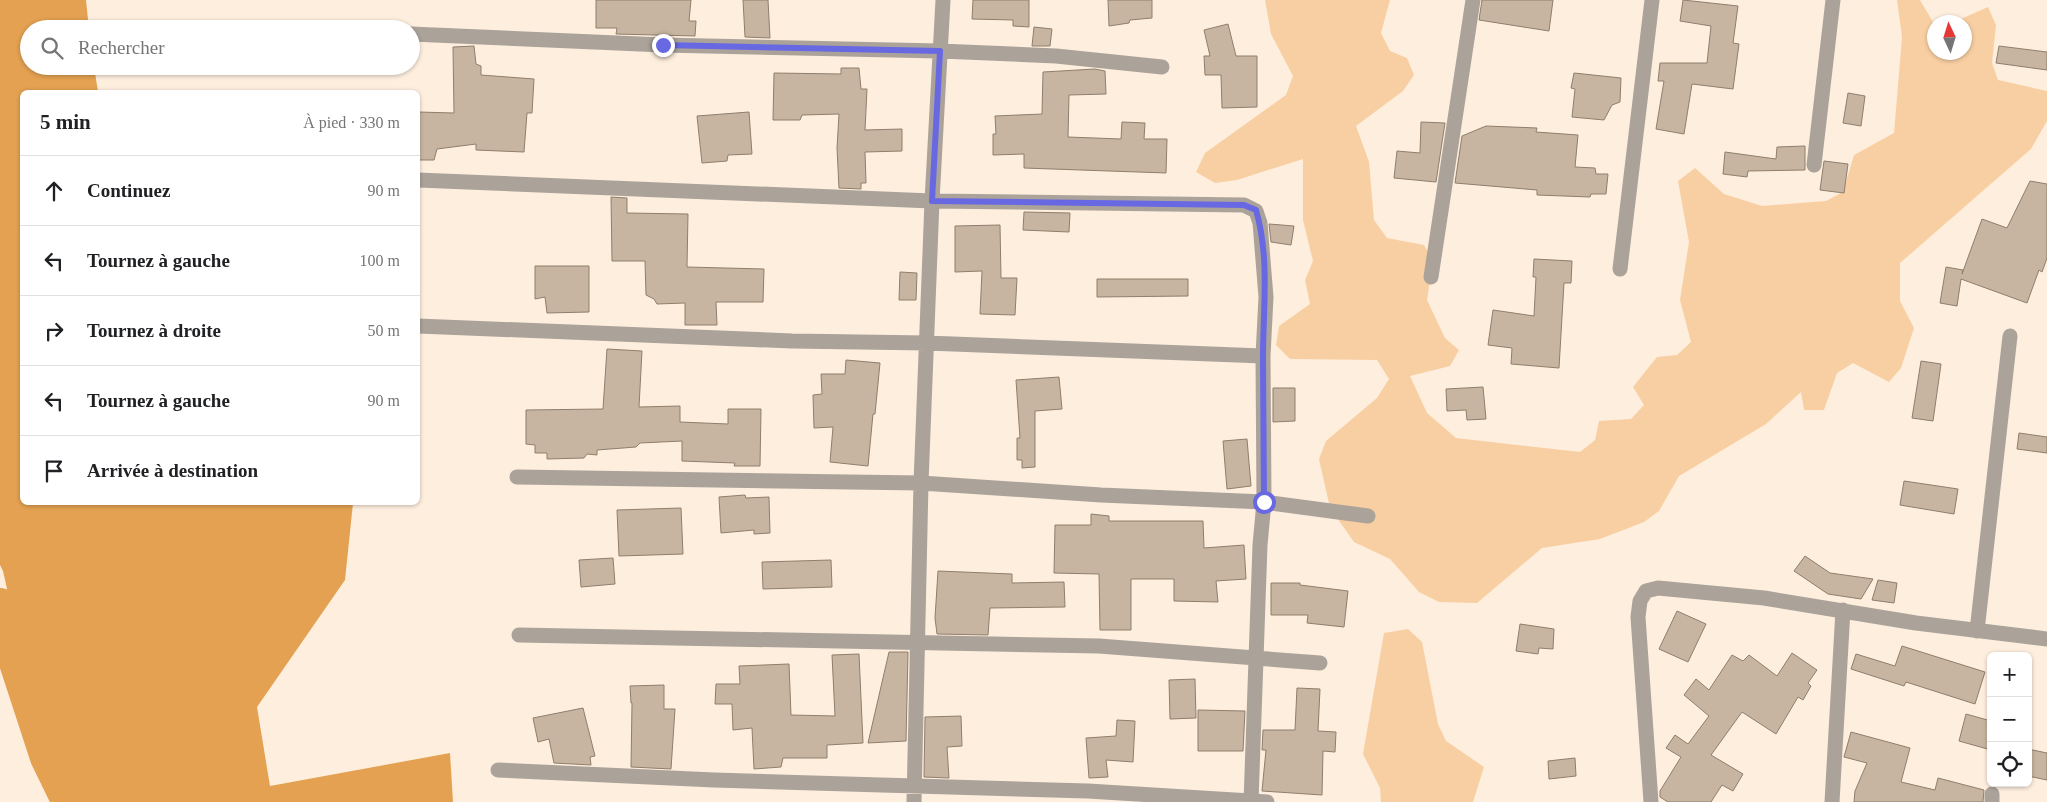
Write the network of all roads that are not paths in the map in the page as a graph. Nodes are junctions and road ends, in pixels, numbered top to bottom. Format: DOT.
graph roads {
  1 [pos="943,0"];
  2 [pos="1473,0"];
  3 [pos="1652,0"];
  4 [pos="1833,0"];
  5 [pos="420,34"];
  6 [pos="940,51"];
  7 [pos="1162,67"];
  8 [pos="1814,164"];
  9 [pos="420,180"];
  10 [pos="932,201"];
  11 [pos="1620,269"];
  12 [pos="1431,277"];
  13 [pos="420,326"];
  14 [pos="2010,336"];
  15 [pos="926,343"];
  16 [pos="1263,356"];
  17 [pos="517,477"];
  18 [pos="921,484"];
  19 [pos="1264,502"];
  20 [pos="1368,516"];
  21 [pos="1843,610"];
  22 [pos="1977,631"];
  23 [pos="519,635"];
  24 [pos="2047,639"];
  25 [pos="919,643"];
  26 [pos="1256,659"];
  27 [pos="1320,663"];
  28 [pos="498,770"];
  29 [pos="915,786"];
  30 [pos="1251,801"];
  31 [pos="914,802"];
  32 [pos="1267,802"];
  33 [pos="1651,802"];
  34 [pos="1832,802"];
  1 -- 6 [label="street"];
  2 -- 12 [label="street"];
  3 -- 11 [label="street"];
  4 -- 8 [label="street"];
  5 -- 6 [label="street"];
  6 -- 7 [label="street"];
  6 -- 10 [label="street"];
  9 -- 10 [label="street"];
  10 -- 15 [label="street"];
  10 -- 16 [label="street"];
  13 -- 15 [label="street"];
  14 -- 22 [label="street"];
  15 -- 16 [label="street"];
  15 -- 18 [label="street"];
  16 -- 19 [label="street"];
  17 -- 18 [label="street"];
  18 -- 19 [label="street"];
  18 -- 25 [label="street"];
  19 -- 20 [label="street"];
  19 -- 26 [label="street"];
  21 -- 22 [label="street"];
  21 -- 33 [label="street"];
  21 -- 34 [label="street"];
  22 -- 24 [label="street"];
  23 -- 25 [label="street"];
  25 -- 26 [label="street"];
  25 -- 29 [label="street"];
  26 -- 27 [label="street"];
  26 -- 30 [label="street"];
  28 -- 29 [label="street"];
  29 -- 30 [label="street"];
  29 -- 31 [label="street"];
  30 -- 32 [label="street"];
}
